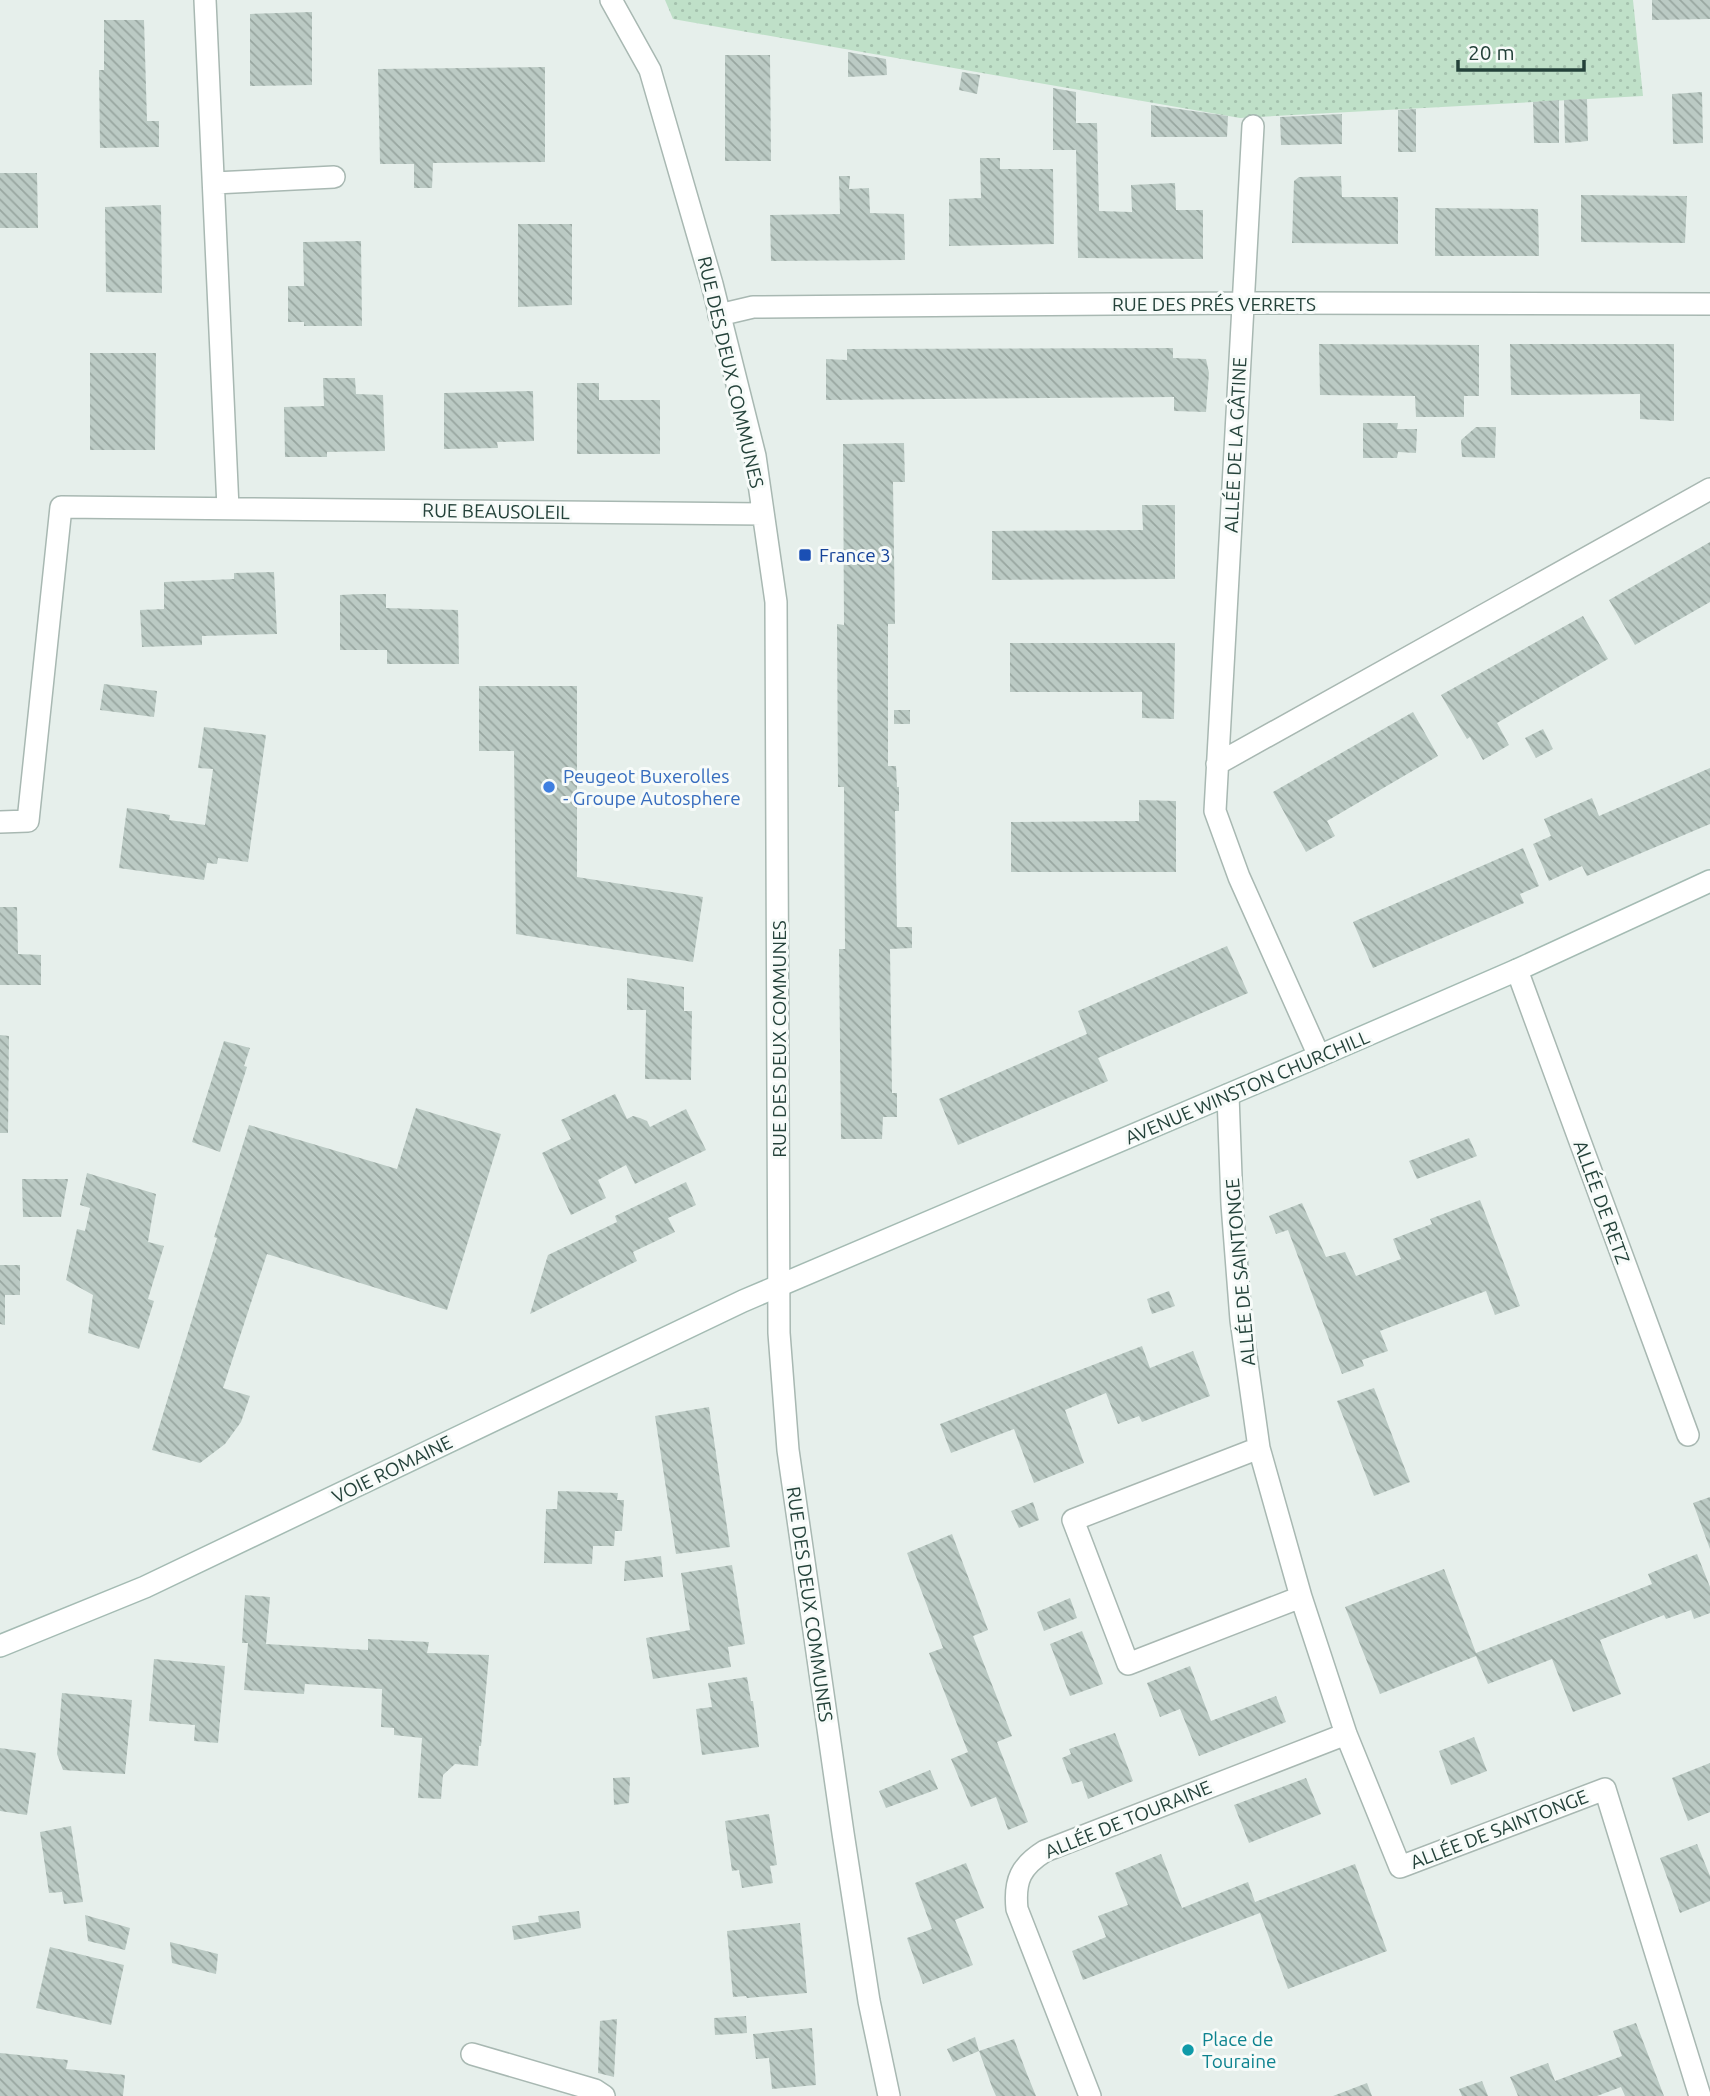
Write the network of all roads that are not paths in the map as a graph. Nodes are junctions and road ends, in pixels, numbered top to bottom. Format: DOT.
graph roads {
  1 [pos="205,0"];
  2 [pos="611,0"];
  3 [pos="1253,126"];
  4 [pos="334,177"];
  5 [pos="214,183"];
  6 [pos="1243,303"];
  7 [pos="1710,304"];
  8 [pos="719,315"];
  9 [pos="1710,489"];
  10 [pos="228,508"];
  11 [pos="764,514"];
  12 [pos="1217,764"];
  13 [pos="0,822"];
  14 [pos="1710,881"];
  15 [pos="1517,970"];
  16 [pos="1319,1056"];
  17 [pos="1228,1095"];
  18 [pos="780,1285"];
  19 [pos="1688,1435"];
  20 [pos="1259,1448"];
  21 [pos="1301,1597"];
  22 [pos="0,1646"];
  23 [pos="1346,1734"];
  24 [pos="472,2054"];
  25 [pos="604,2096"];
  26 [pos="889,2096"];
  27 [pos="1090,2096"];
  28 [pos="1700,2096"];
  1 -- 5 [label="street"];
  2 -- 8 [label="street, RUE DES DEUX COMMUNES"];
  3 -- 6 [label="street, ALLÉE DE LA GÂTINE"];
  4 -- 5 [label="street"];
  5 -- 10 [label="street"];
  6 -- 7 [label="street, RUE DES PRÉS VERRETS"];
  6 -- 8 [label="street, RUE DES PRÉS VERRETS"];
  6 -- 12 [label="street, ALLÉE DE LA GÂTINE"];
  8 -- 11 [label="street, RUE DES DEUX COMMUNES"];
  9 -- 12 [label="street"];
  10 -- 11 [label="street, RUE BEAUSOLEIL"];
  10 -- 13 [label="street, RUE BEAUSOLEIL"];
  11 -- 18 [label="street, RUE DES DEUX COMMUNES"];
  12 -- 16 [label="street, ALLÉE DE LA GÂTINE"];
  14 -- 15 [label="street, AVENUE WINSTON CHURCHILL"];
  15 -- 16 [label="street, AVENUE WINSTON CHURCHILL"];
  15 -- 19 [label="street, ALLÉE DE RETZ"];
  16 -- 17 [label="street, AVENUE WINSTON CHURCHILL"];
  17 -- 18 [label="street, AVENUE WINSTON CHURCHILL"];
  17 -- 20 [label="street, ALLÉE DE SAINTONGE"];
  18 -- 22 [label="street, VOIE ROMAINE"];
  18 -- 26 [label="street, RUE DES DEUX COMMUNES"];
  20 -- 21 [label="street, ALLÉE DE SAINTONGE"];
  20 -- 21 [label="street"];
  21 -- 23 [label="street, ALLÉE DE SAINTONGE"];
  23 -- 27 [label="street, ALLÉE DE TOURAINE"];
  23 -- 28 [label="street, ALLÉE DE SAINTONGE"];
  24 -- 25 [label="street"];
}
